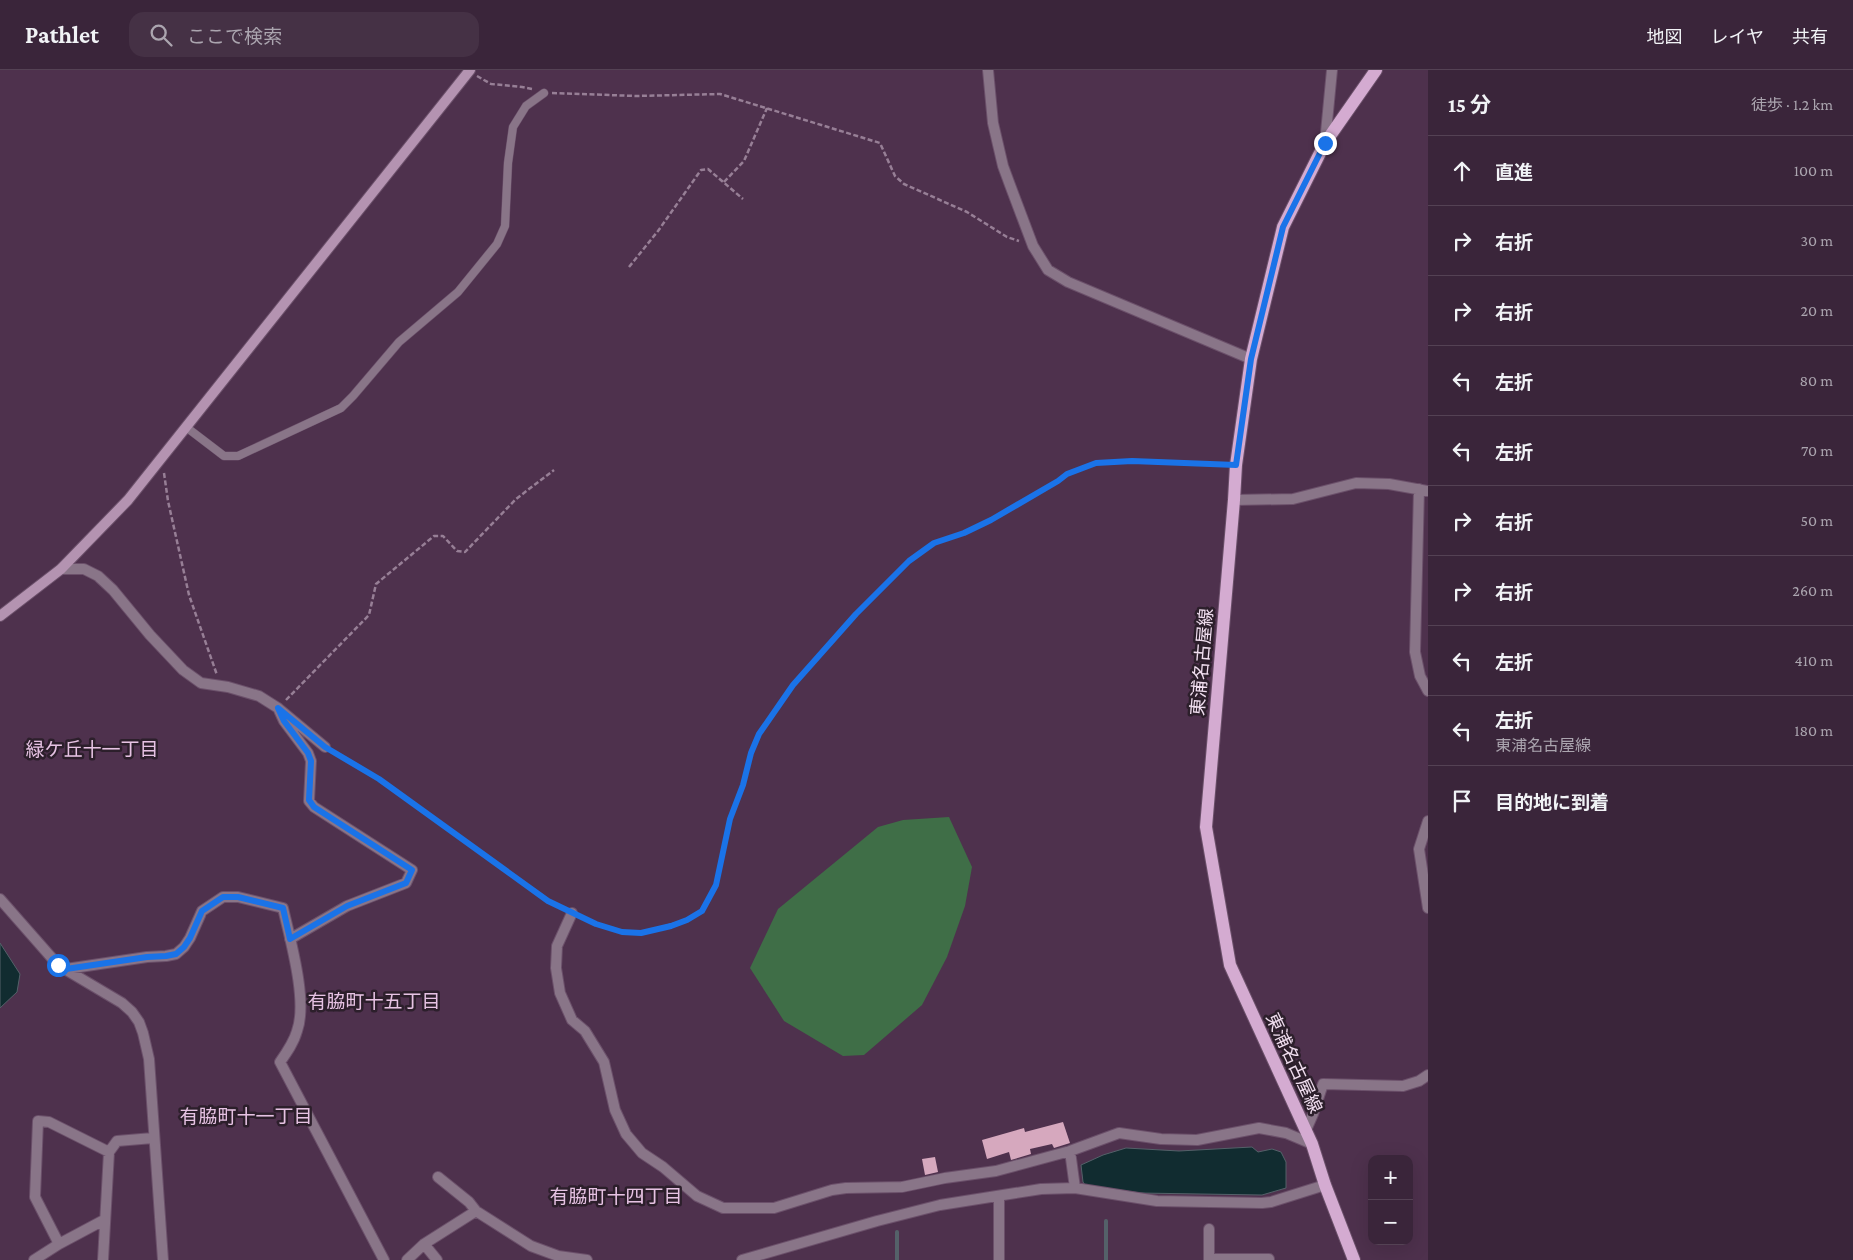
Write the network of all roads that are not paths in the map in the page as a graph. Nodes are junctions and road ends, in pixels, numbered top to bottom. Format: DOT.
graph roads {
  1 [pos="988,70"];
  2 [pos="1332,70"];
  3 [pos="1376,70"];
  4 [pos="470,71"];
  5 [pos="544,93"];
  6 [pos="1325,143"];
  7 [pos="1251,359"];
  8 [pos="186,427"];
  9 [pos="1424,490"];
  10 [pos="1234,500"];
  11 [pos="61,569"];
  12 [pos="0,616"];
  13 [pos="1428,691"];
  14 [pos="278,708"];
  15 [pos="325,747"];
  16 [pos="1428,821"];
  17 [pos="0,900"];
  18 [pos="1428,908"];
  19 [pos="572,913"];
  20 [pos="290,939"];
  21 [pos="66,969"];
  22 [pos="1428,1075"];
  23 [pos="1306,1130"];
  24 [pos="153,1138"];
  25 [pos="1312,1144"];
  26 [pos="1070,1151"];
  27 [pos="109,1152"];
  28 [pos="438,1177"];
  29 [pos="1325,1185"];
  30 [pos="1075,1188"];
  31 [pos="999,1196"];
  32 [pos="476,1211"];
  33 [pos="104,1220"];
  34 [pos="1209,1229"];
  35 [pos="60,1244"];
  36 [pos="424,1244"];
  37 [pos="1269,1259"];
  38 [pos="34,1260"];
  39 [pos="102,1260"];
  40 [pos="163,1260"];
  41 [pos="384,1260"];
  42 [pos="407,1260"];
  43 [pos="437,1260"];
  44 [pos="587,1260"];
  45 [pos="742,1260"];
  46 [pos="999,1260"];
  47 [pos="1209,1260"];
  48 [pos="1354,1260"];
  1 -- 7 [label="street"];
  2 -- 6 [label="street"];
  3 -- 6 [label="main road, 東浦名古屋線"];
  4 -- 8 [label="street"];
  5 -- 8 [label="lane"];
  6 -- 7 [label="main road, 東浦名古屋線"];
  7 -- 10 [label="main road, 東浦名古屋線"];
  8 -- 11 [label="street"];
  9 -- 10 [label="street"];
  9 -- 13 [label="street"];
  10 -- 23 [label="main road, 東浦名古屋線"];
  11 -- 12 [label="street"];
  11 -- 14 [label="street"];
  14 -- 15 [label="street"];
  14 -- 20 [label="street"];
  16 -- 18 [label="street"];
  17 -- 21 [label="street"];
  19 -- 26 [label="street"];
  20 -- 21 [label="street"];
  20 -- 41 [label="street"];
  21 -- 24 [label="street"];
  22 -- 23 [label="street"];
  23 -- 25 [label="main road, 東浦名古屋線"];
  24 -- 27 [label="street"];
  24 -- 40 [label="street"];
  25 -- 26 [label="street"];
  25 -- 29 [label="main road, 東浦名古屋線"];
  26 -- 30 [label="street"];
  27 -- 33 [label="street"];
  27 -- 35 [label="street"];
  28 -- 32 [label="street"];
  29 -- 30 [label="street"];
  29 -- 48 [label="main road, 東浦名古屋線"];
  30 -- 31 [label="street"];
  31 -- 45 [label="street"];
  31 -- 46 [label="street"];
  32 -- 36 [label="street"];
  32 -- 44 [label="street"];
  33 -- 35 [label="street"];
  33 -- 39 [label="street"];
  34 -- 47 [label="street"];
  35 -- 38 [label="street"];
  36 -- 42 [label="street"];
  36 -- 43 [label="street"];
  37 -- 47 [label="street"];
}
